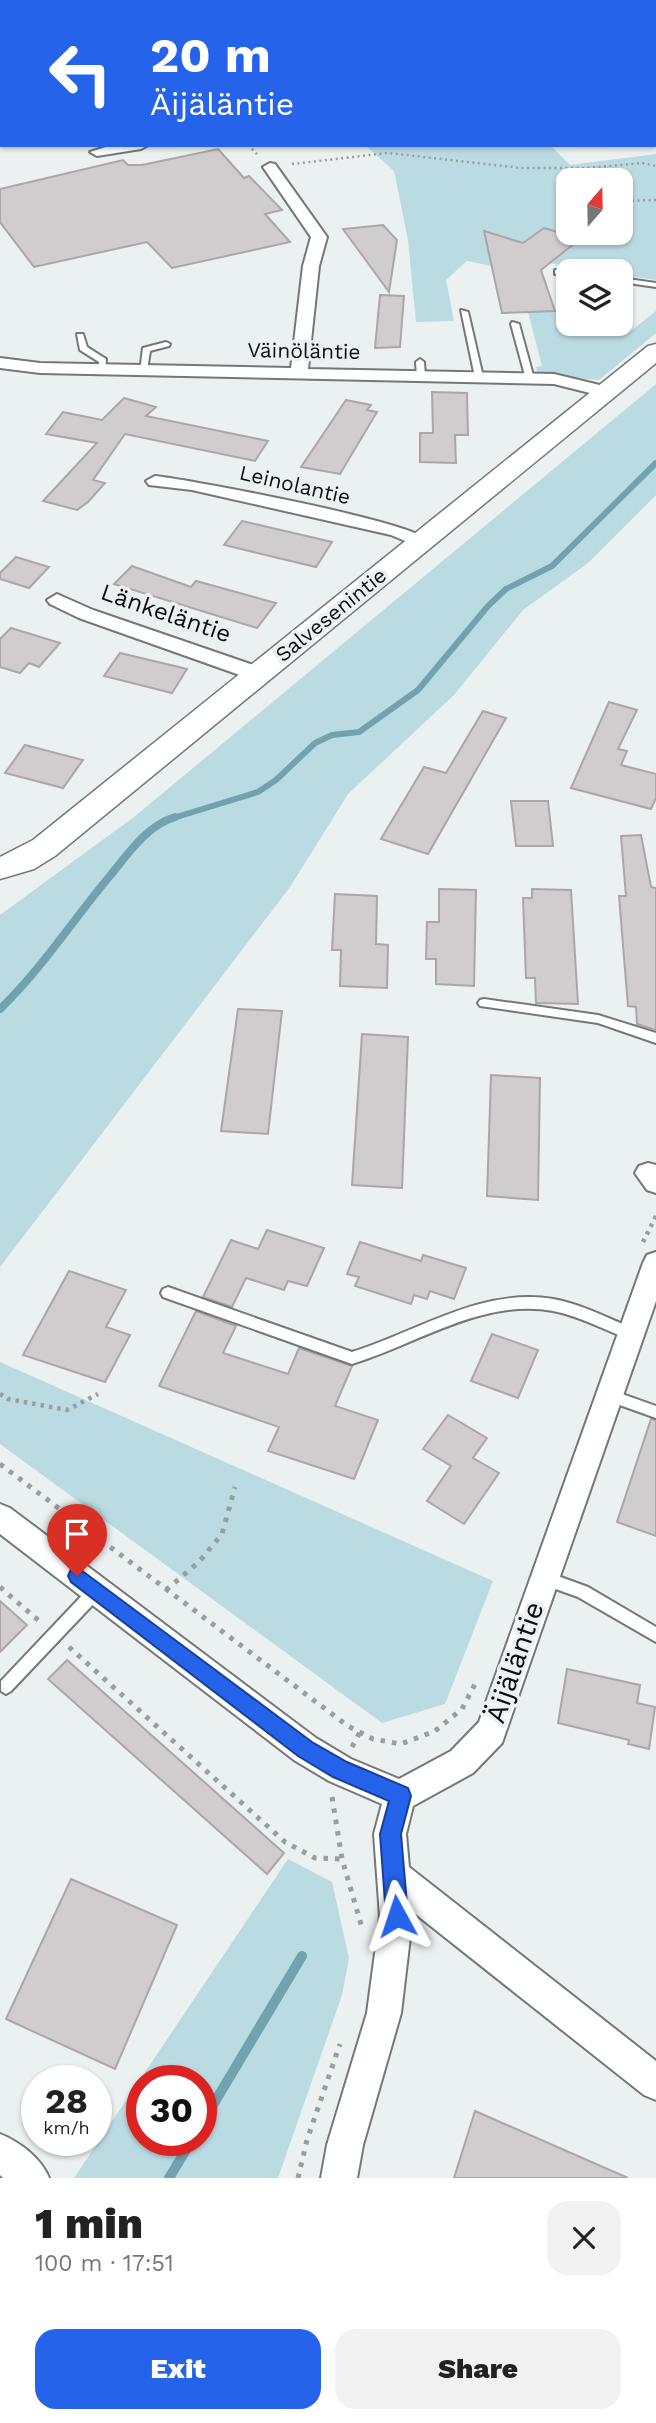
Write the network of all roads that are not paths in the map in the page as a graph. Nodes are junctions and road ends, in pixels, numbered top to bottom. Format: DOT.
graph roads {
  1 [pos="128,147"];
  2 [pos="97,152"];
  3 [pos="270,167"];
  4 [pos="633,282"];
  5 [pos="656,285"];
  6 [pos="464,312"];
  7 [pos="515,324"];
  8 [pos="80,336"];
  9 [pos="166,344"];
  10 [pos="656,351"];
  11 [pos="0,363"];
  12 [pos="102,369"];
  13 [pos="143,370"];
  14 [pos="299,374"];
  15 [pos="479,377"];
  16 [pos="530,379"];
  17 [pos="606,392"];
  18 [pos="155,481"];
  19 [pos="422,542"];
  20 [pos="57,600"];
  21 [pos="258,674"];
  22 [pos="0,868"];
  23 [pos="485,1003"];
  24 [pos="656,1038"];
  25 [pos="648,1256"];
  26 [pos="169,1293"];
  27 [pos="629,1333"];
  28 [pos="607,1395"];
  29 [pos="656,1412"];
  30 [pos="0,1517"];
  31 [pos="544,1578"];
  32 [pos="97,1591"];
  33 [pos="656,1635"];
  34 [pos="6,1686"];
  35 [pos="400,1796"];
  36 [pos="394,1876"];
  37 [pos="656,2083"];
  38 [pos="0,2152"];
  39 [pos="31,2178"];
  40 [pos="340,2178"];
  1 -- 2 [label="street"];
  3 -- 14 [label="street"];
  4 -- 5 [label="lane"];
  6 -- 15 [label="lane"];
  7 -- 16 [label="lane"];
  8 -- 12 [label="lane"];
  9 -- 13 [label="lane"];
  10 -- 17 [label="street, Salvesenintie"];
  11 -- 12 [label="street, Väinöläntie"];
  12 -- 13 [label="street, Väinöläntie"];
  13 -- 14 [label="street, Väinöläntie"];
  14 -- 15 [label="street, Väinöläntie"];
  15 -- 16 [label="street, Väinöläntie"];
  16 -- 17 [label="street, Väinöläntie"];
  17 -- 19 [label="street, Salvesenintie"];
  18 -- 19 [label="street, Leinolantie"];
  19 -- 21 [label="street, Salvesenintie"];
  20 -- 21 [label="street, Länkeläntie"];
  21 -- 22 [label="street, Salvesenintie"];
  23 -- 24 [label="lane"];
  25 -- 27 [label="street, Äijäläntie"];
  26 -- 27 [label="lane"];
  27 -- 28 [label="street, Äijäläntie"];
  28 -- 29 [label="lane"];
  28 -- 31 [label="street, Äijäläntie"];
  30 -- 32 [label="street"];
  31 -- 33 [label="lane"];
  31 -- 35 [label="street, Äijäläntie"];
  32 -- 34 [label="lane"];
  32 -- 35 [label="street"];
  35 -- 36 [label="street"];
  36 -- 37 [label="street"];
  36 -- 40 [label="street"];
  38 -- 39 [label="street"];
}
